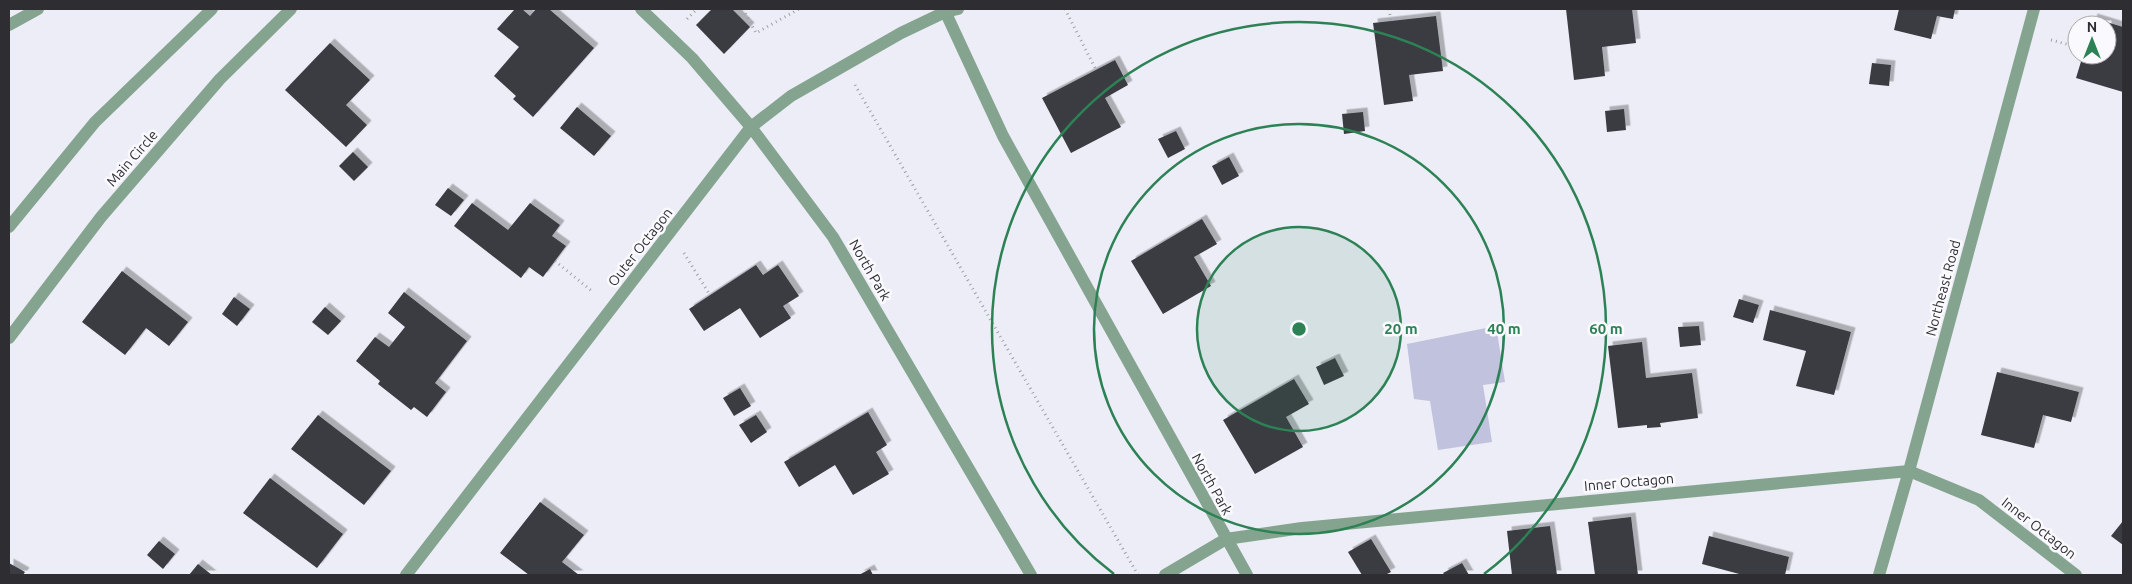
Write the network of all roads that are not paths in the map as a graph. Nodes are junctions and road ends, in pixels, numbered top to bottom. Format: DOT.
graph roads {
  1 [pos="38,9"];
  2 [pos="212,9"];
  3 [pos="291,9"];
  4 [pos="641,9"];
  5 [pos="958,9"];
  6 [pos="2034,9"];
  7 [pos="944,10"];
  8 [pos="9,25"];
  9 [pos="751,127"];
  10 [pos="9,227"];
  11 [pos="9,338"];
  12 [pos="1910,471"];
  13 [pos="1226,539"];
  14 [pos="406,575"];
  15 [pos="1031,575"];
  16 [pos="1166,575"];
  17 [pos="1247,575"];
  18 [pos="1879,575"];
  19 [pos="2076,575"];
  1 -- 8 [label="street"];
  2 -- 10 [label="street"];
  3 -- 11 [label="street, Main Circle"];
  4 -- 9 [label="street, North Park"];
  5 -- 7 [label="street, Outer Octagon"];
  6 -- 12 [label="street, Northeast Road"];
  7 -- 9 [label="street, Outer Octagon"];
  7 -- 13 [label="street, North Park"];
  9 -- 14 [label="street, Outer Octagon"];
  9 -- 15 [label="street, North Park"];
  12 -- 13 [label="street, Inner Octagon"];
  12 -- 18 [label="street, Northeast Road"];
  12 -- 19 [label="street, Inner Octagon"];
  13 -- 16 [label="street, Inner Octagon"];
  13 -- 17 [label="street, North Park"];
}
